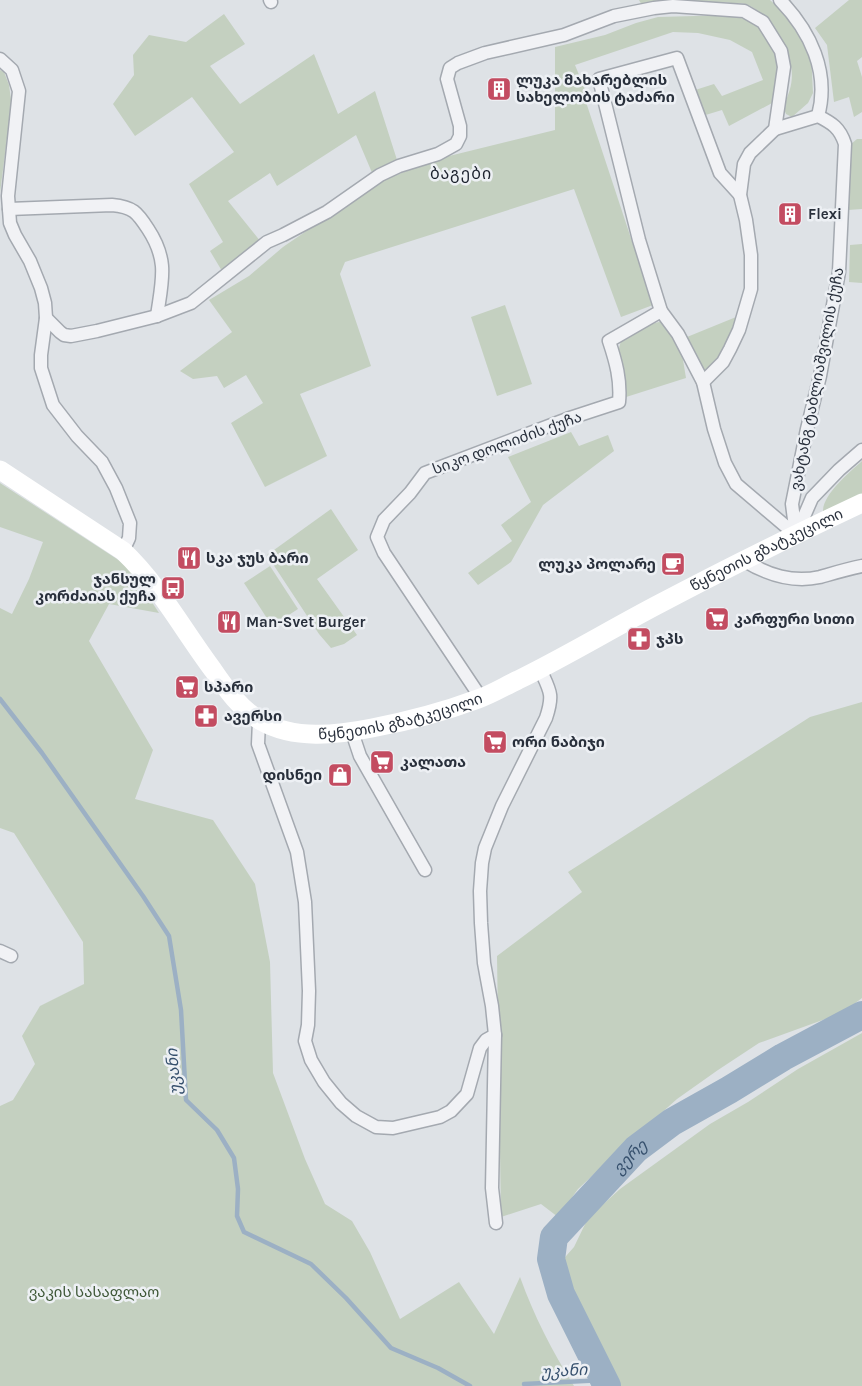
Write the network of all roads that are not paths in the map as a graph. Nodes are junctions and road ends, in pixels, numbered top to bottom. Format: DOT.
graph roads {
  1 [pos="780,0"];
  2 [pos="0,59"];
  3 [pos="818,116"];
  4 [pos="775,129"];
  5 [pos="740,195"];
  6 [pos="10,209"];
  7 [pos="661,310"];
  8 [pos="158,316"];
  9 [pos="46,318"];
  10 [pos="703,382"];
  11 [pos="862,450"];
  12 [pos="0,470"];
  13 [pos="862,503"];
  14 [pos="796,535"];
  15 [pos="123,552"];
  16 [pos="744,561"];
  17 [pos="862,566"];
  18 [pos="540,669"];
  19 [pos="480,698"];
  20 [pos="259,720"];
  21 [pos="352,732"];
  22 [pos="425,870"];
  23 [pos="495,1035"];
  24 [pos="496,1223"];
  1 -- 3 [label="street"];
  2 -- 6 [label="street"];
  3 -- 4 [label="street"];
  3 -- 14 [label="street, ვახტანგ ტაბლიაშვილის ქუჩა"];
  4 -- 5 [label="street"];
  4 -- 8 [label="street"];
  5 -- 7 [label="street"];
  5 -- 10 [label="street"];
  6 -- 8 [label="street"];
  6 -- 9 [label="street"];
  7 -- 10 [label="street"];
  7 -- 19 [label="street, სიკო დოლიძის ქუჩა"];
  8 -- 9 [label="street"];
  9 -- 15 [label="street"];
  10 -- 14 [label="street"];
  11 -- 14 [label="street"];
  12 -- 15 [label="main road, წყნეთის გზატკეცილი"];
  13 -- 14 [label="main road, წყნეთის გზატკეცილი"];
  14 -- 16 [label="main road, წყნეთის გზატკეცილი"];
  15 -- 20 [label="main road, წყნეთის გზატკეცილი"];
  16 -- 17 [label="street"];
  16 -- 18 [label="main road, წყნეთის გზატკეცილი"];
  18 -- 19 [label="main road, წყნეთის გზატკეცილი"];
  18 -- 23 [label="street"];
  19 -- 21 [label="main road, წყნეთის გზატკეცილი"];
  20 -- 21 [label="main road, წყნეთის გზატკეცილი"];
  20 -- 23 [label="street"];
  21 -- 22 [label="street"];
  23 -- 24 [label="street"];
}
